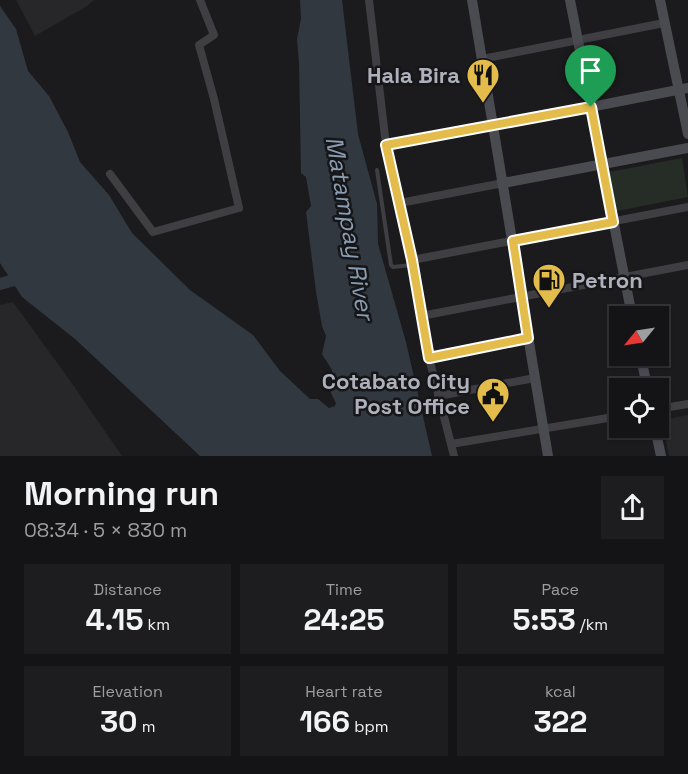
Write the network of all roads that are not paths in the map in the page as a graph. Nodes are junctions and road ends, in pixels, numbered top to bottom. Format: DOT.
graph roads {
  1 [pos="200,0"];
  2 [pos="369,0"];
  3 [pos="472,0"];
  4 [pos="570,0"];
  5 [pos="660,0"];
  6 [pos="664,23"];
  7 [pos="577,39"];
  8 [pos="482,59"];
  9 [pos="683,89"];
  10 [pos="591,107"];
  11 [pos="494,126"];
  12 [pos="688,134"];
  13 [pos="386,145"];
  14 [pos="688,148"];
  15 [pos="602,164"];
  16 [pos="377,170"];
  17 [pos="110,174"];
  18 [pos="503,183"];
  19 [pos="400,203"];
  20 [pos="688,207"];
  21 [pos="613,222"];
  22 [pos="513,241"];
  23 [pos="412,262"];
  24 [pos="688,265"];
  25 [pos="624,277"];
  26 [pos="522,297"];
  27 [pos="631,306"];
  28 [pos="421,316"];
  29 [pos="528,338"];
  30 [pos="429,358"];
  31 [pos="535,378"];
  32 [pos="438,396"];
  33 [pos="688,404"];
  34 [pos="669,407"];
  35 [pos="609,418"];
  36 [pos="543,429"];
  37 [pos="657,438"];
  38 [pos="451,444"];
  39 [pos="454,456"];
  40 [pos="548,456"];
  41 [pos="661,456"];
  1 -- 17 [label="street"];
  2 -- 13 [label="street"];
  3 -- 8 [label="street"];
  4 -- 7 [label="street"];
  5 -- 6 [label="street"];
  6 -- 7 [label="street"];
  6 -- 9 [label="street"];
  7 -- 8 [label="street"];
  7 -- 10 [label="street"];
  8 -- 11 [label="street"];
  9 -- 10 [label="street"];
  9 -- 12 [label="street"];
  10 -- 11 [label="street"];
  10 -- 15 [label="street"];
  11 -- 13 [label="street"];
  11 -- 18 [label="street"];
  13 -- 19 [label="street"];
  14 -- 15 [label="street"];
  15 -- 18 [label="street"];
  15 -- 21 [label="street"];
  16 -- 23 [label="lane"];
  18 -- 19 [label="street"];
  18 -- 22 [label="street"];
  19 -- 23 [label="street"];
  20 -- 21 [label="street"];
  21 -- 22 [label="street"];
  21 -- 25 [label="street"];
  22 -- 23 [label="street"];
  22 -- 26 [label="street"];
  23 -- 28 [label="street"];
  24 -- 25 [label="street"];
  25 -- 26 [label="street"];
  25 -- 27 [label="street"];
  26 -- 28 [label="street"];
  26 -- 29 [label="street"];
  28 -- 30 [label="street"];
  29 -- 30 [label="street"];
  29 -- 31 [label="street"];
  30 -- 32 [label="street"];
  31 -- 32 [label="street"];
  31 -- 36 [label="street"];
  32 -- 38 [label="street"];
  33 -- 34 [label="street"];
  35 -- 36 [label="street"];
  36 -- 38 [label="street"];
  36 -- 40 [label="street"];
  37 -- 41 [label="street"];
  38 -- 39 [label="street"];
}
